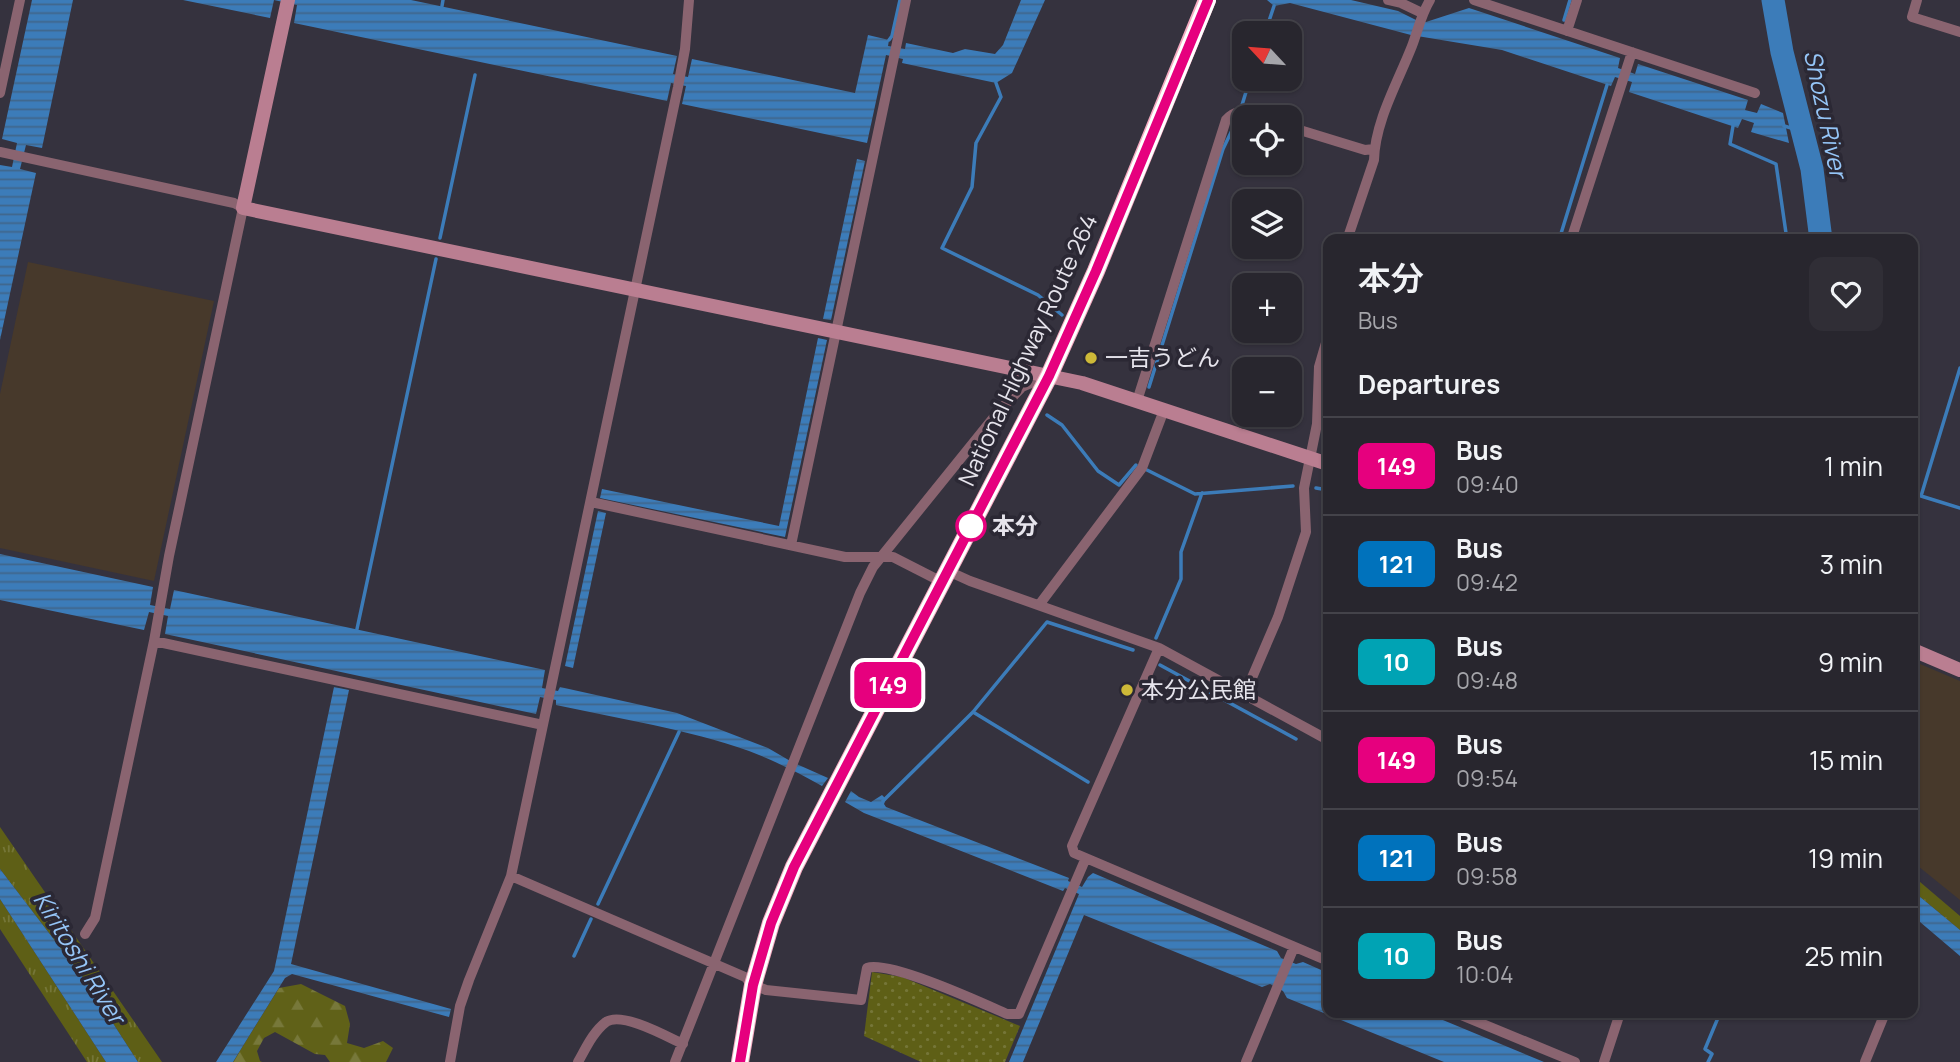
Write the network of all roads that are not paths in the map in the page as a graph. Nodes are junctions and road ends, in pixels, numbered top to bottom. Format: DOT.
graph roads {
  1 [pos="20,0"];
  2 [pos="689,0"];
  3 [pos="906,0"];
  4 [pos="1208,0"];
  5 [pos="1388,0"];
  6 [pos="1430,0"];
  7 [pos="1474,0"];
  8 [pos="1577,0"];
  9 [pos="1917,0"];
  10 [pos="287,3"];
  11 [pos="1421,15"];
  12 [pos="1567,31"];
  13 [pos="1960,32"];
  14 [pos="1632,52"];
  15 [pos="0,93"];
  16 [pos="1755,93"];
  17 [pos="1232,114"];
  18 [pos="1302,131"];
  19 [pos="1374,149"];
  20 [pos="0,152"];
  21 [pos="243,208"];
  22 [pos="1349,234"];
  23 [pos="1573,234"];
  24 [pos="636,291"];
  25 [pos="836,333"];
  26 [pos="1323,353"];
  27 [pos="1049,376"];
  28 [pos="1137,401"];
  29 [pos="1164,410"];
  30 [pos="1310,458"];
  31 [pos="1323,462"];
  32 [pos="591,502"];
  33 [pos="791,545"];
  34 [pos="881,557"];
  35 [pos="945,576"];
  36 [pos="1039,605"];
  37 [pos="154,641"];
  38 [pos="1159,648"];
  39 [pos="1918,652"];
  40 [pos="1960,670"];
  41 [pos="1245,694"];
  42 [pos="543,725"];
  43 [pos="1323,737"];
  44 [pos="1085,860"];
  45 [pos="511,876"];
  46 [pos="85,934"];
  47 [pos="1292,951"];
  48 [pos="1323,960"];
  49 [pos="714,964"];
  50 [pos="753,985"];
  51 [pos="1468,1018"];
  52 [pos="1618,1018"];
  53 [pos="1883,1018"];
  54 [pos="683,1044"];
  55 [pos="450,1062"];
  56 [pos="578,1062"];
  57 [pos="675,1062"];
  58 [pos="740,1062"];
  59 [pos="1245,1062"];
  60 [pos="1575,1062"];
  61 [pos="1604,1062"];
  62 [pos="1865,1062"];
  1 -- 15 [label="street"];
  2 -- 24 [label="street"];
  3 -- 25 [label="street"];
  4 -- 27 [label="highway, National Highway Route 264"];
  5 -- 11 [label="street"];
  6 -- 11 [label="street"];
  7 -- 12 [label="street"];
  8 -- 12 [label="street"];
  9 -- 13 [label="street"];
  10 -- 21 [label="street"];
  11 -- 19 [label="street"];
  12 -- 14 [label="street"];
  14 -- 16 [label="street"];
  14 -- 23 [label="street"];
  17 -- 28 [label="street"];
  18 -- 19 [label="street"];
  19 -- 22 [label="street"];
  20 -- 21 [label="street"];
  21 -- 24 [label="street"];
  21 -- 37 [label="street"];
  24 -- 25 [label="street"];
  24 -- 32 [label="street"];
  25 -- 27 [label="street"];
  25 -- 33 [label="street"];
  26 -- 30 [label="street"];
  27 -- 28 [label="street"];
  27 -- 34 [label="street"];
  27 -- 35 [label="highway, National Highway Route 264"];
  28 -- 29 [label="street"];
  29 -- 30 [label="street"];
  29 -- 36 [label="street"];
  30 -- 31 [label="street"];
  30 -- 41 [label="street"];
  32 -- 33 [label="street"];
  32 -- 42 [label="street"];
  33 -- 34 [label="street"];
  34 -- 35 [label="street"];
  34 -- 49 [label="street"];
  35 -- 36 [label="street"];
  35 -- 50 [label="highway, National Highway Route 264"];
  36 -- 38 [label="street"];
  37 -- 42 [label="street"];
  37 -- 46 [label="street"];
  38 -- 41 [label="street"];
  38 -- 44 [label="street"];
  39 -- 40 [label="street"];
  41 -- 43 [label="street"];
  42 -- 45 [label="street"];
  44 -- 47 [label="street"];
  44 -- 50 [label="street"];
  45 -- 49 [label="street"];
  45 -- 55 [label="street"];
  47 -- 48 [label="street"];
  47 -- 59 [label="street"];
  49 -- 50 [label="street"];
  49 -- 54 [label="street"];
  50 -- 58 [label="highway, National Highway Route 264"];
  51 -- 60 [label="street"];
  52 -- 61 [label="street"];
  53 -- 62 [label="street"];
  54 -- 56 [label="street"];
  54 -- 57 [label="street"];
}
